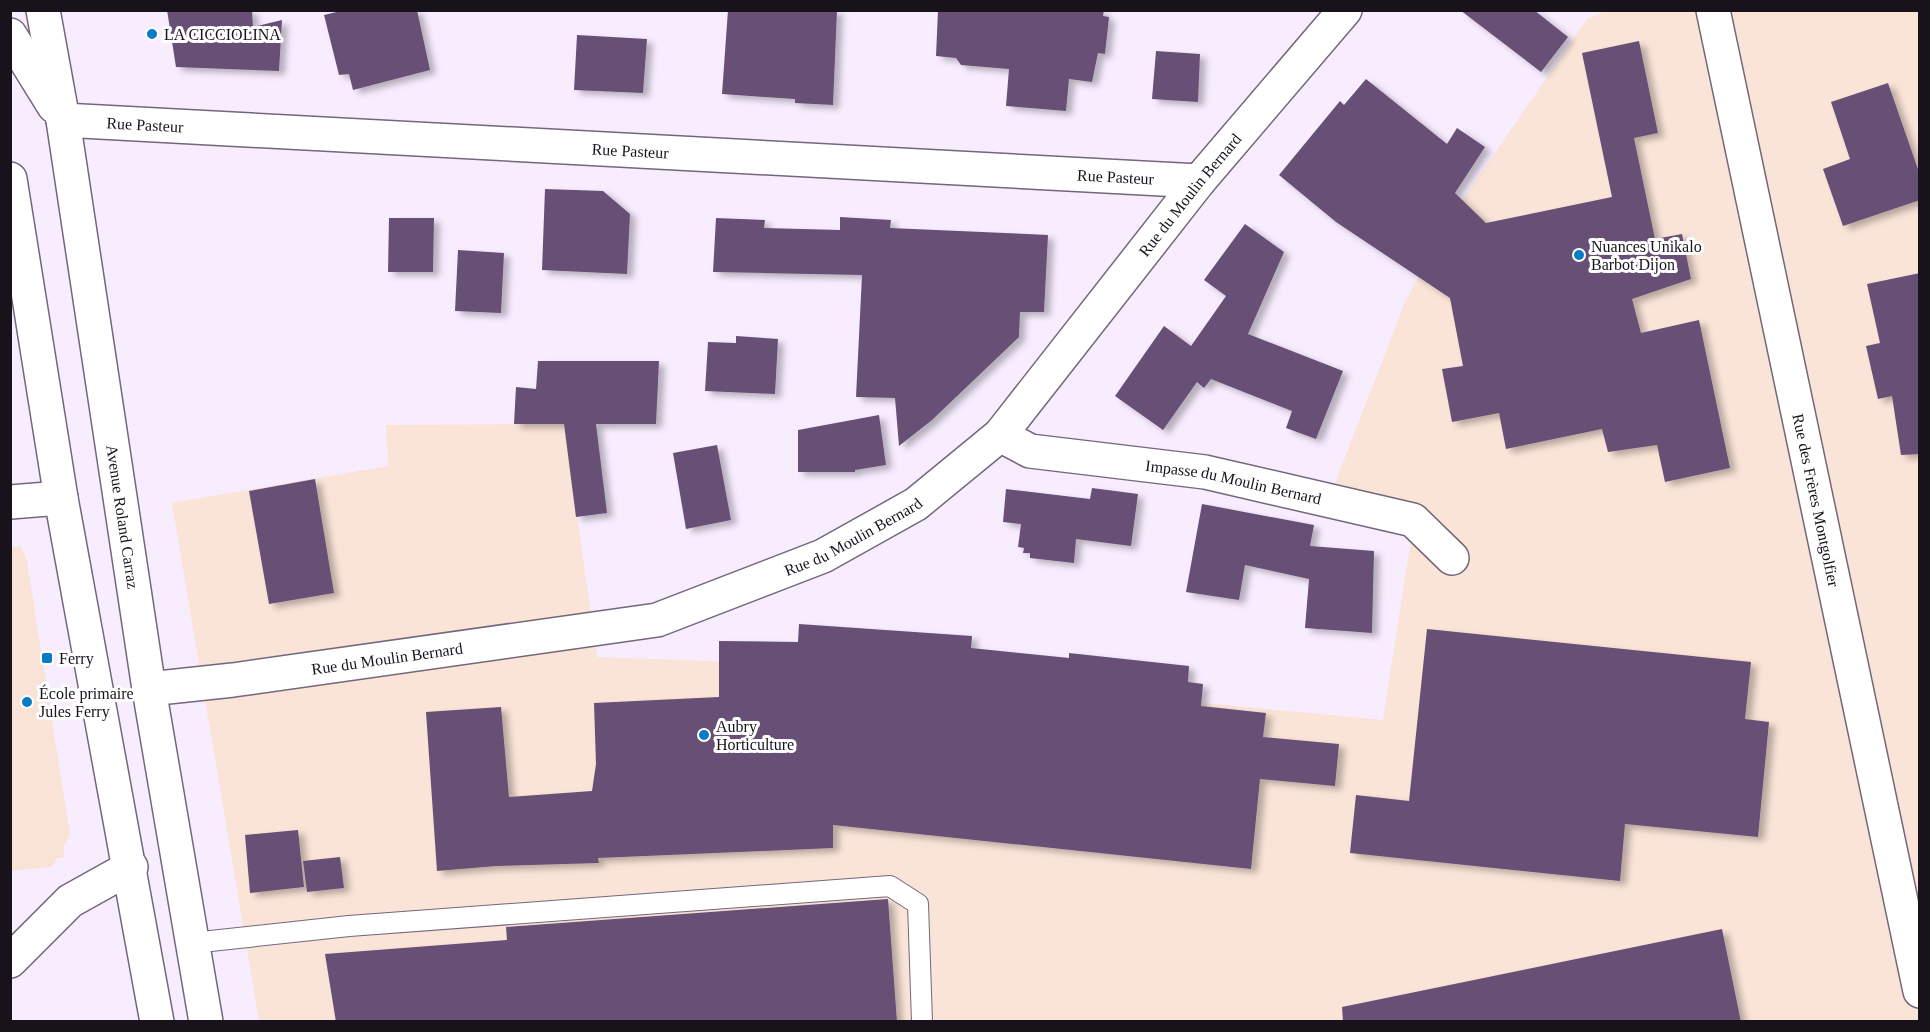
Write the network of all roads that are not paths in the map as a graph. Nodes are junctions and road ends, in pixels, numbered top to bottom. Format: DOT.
graph roads {
  1 [pos="43,10"];
  2 [pos="1345,10"];
  3 [pos="1713,10"];
  4 [pos="10,35"];
  5 [pos="63,120"];
  6 [pos="10,178"];
  7 [pos="1199,181"];
  8 [pos="1000,435"];
  9 [pos="61,498"];
  10 [pos="10,502"];
  11 [pos="1452,558"];
  12 [pos="149,689"];
  13 [pos="131,867"];
  14 [pos="192,943"];
  15 [pos="10,961"];
  16 [pos="1920,991"];
  17 [pos="157,1022"];
  18 [pos="206,1022"];
  19 [pos="922,1022"];
  1 -- 5 [label="street, Avenue Roland Carraz"];
  2 -- 7 [label="street, Rue du Moulin Bernard"];
  3 -- 16 [label="street, Rue des Frères Montgolfier"];
  4 -- 5 [label="street"];
  5 -- 7 [label="street, Rue Pasteur"];
  5 -- 12 [label="street, Avenue Roland Carraz"];
  6 -- 9 [label="street"];
  7 -- 8 [label="street, Rue du Moulin Bernard"];
  8 -- 11 [label="street, Impasse du Moulin Bernard"];
  8 -- 12 [label="street, Rue du Moulin Bernard"];
  9 -- 10 [label="street"];
  9 -- 13 [label="street"];
  12 -- 14 [label="street, Avenue Roland Carraz"];
  13 -- 15 [label="street"];
  13 -- 17 [label="street"];
  14 -- 18 [label="street, Avenue Roland Carraz"];
  14 -- 19 [label="lane"];
}
